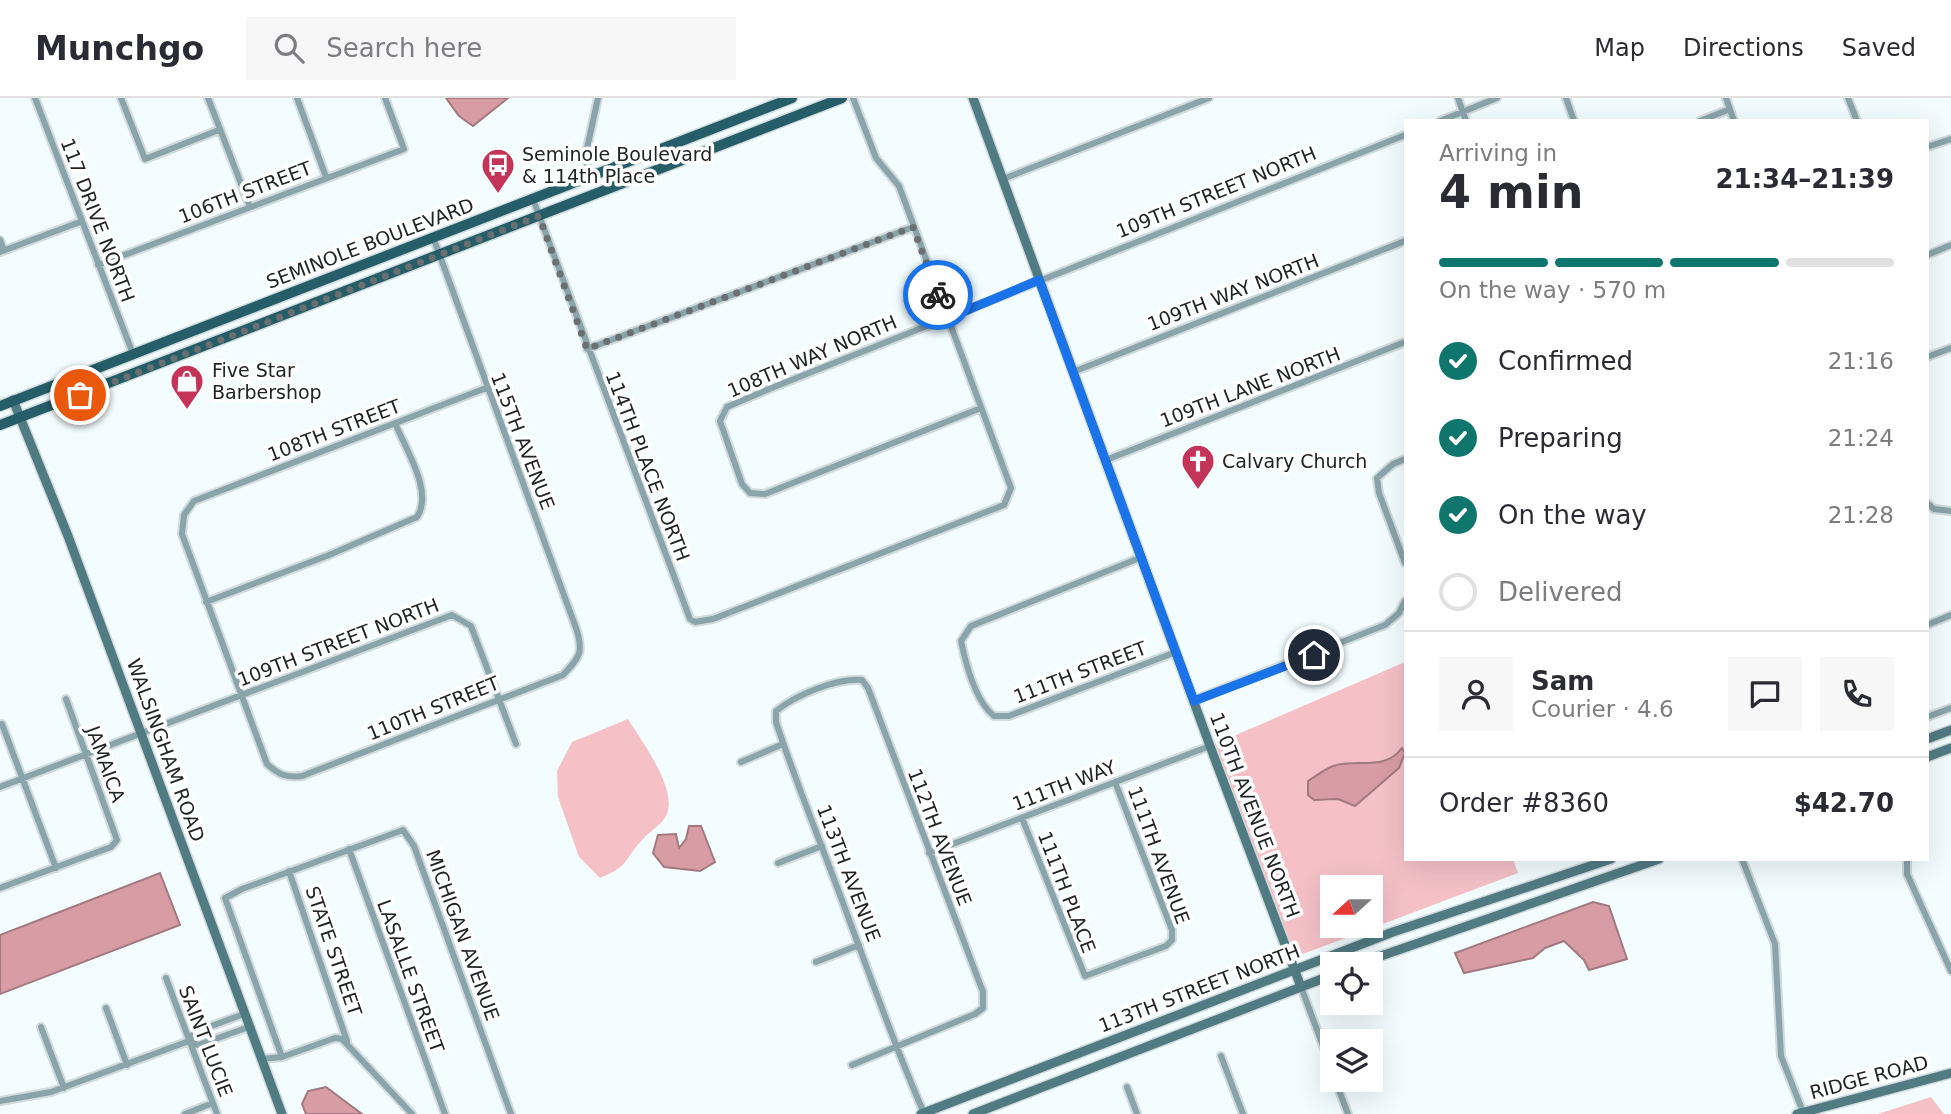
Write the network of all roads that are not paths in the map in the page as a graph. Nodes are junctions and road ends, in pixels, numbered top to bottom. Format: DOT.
graph roads {
  1 [pos="35,98"];
  2 [pos="121,98"];
  3 [pos="208,98"];
  4 [pos="297,98"];
  5 [pos="385,98"];
  6 [pos="598,98"];
  7 [pos="792,98"];
  8 [pos="842,98"];
  9 [pos="852,98"];
  10 [pos="973,98"];
  11 [pos="1209,98"];
  12 [pos="1458,98"];
  13 [pos="1497,98"];
  14 [pos="1566,98"];
  15 [pos="1726,98"];
  16 [pos="1848,98"];
  17 [pos="1730,109"];
  18 [pos="1463,112"];
  19 [pos="1445,119"];
  20 [pos="1465,119"];
  21 [pos="1573,119"];
  22 [pos="1705,119"];
  23 [pos="1733,119"];
  24 [pos="1856,119"];
  25 [pos="219,130"];
  26 [pos="1404,135"];
  27 [pos="1951,139"];
  28 [pos="1929,146"];
  29 [pos="326,177"];
  30 [pos="589,177"];
  31 [pos="1003,179"];
  32 [pos="533,198"];
  33 [pos="250,207"];
  34 [pos="539,216"];
  35 [pos="80,222"];
  36 [pos="913,227"];
  37 [pos="433,237"];
  38 [pos="0,240"];
  39 [pos="1404,241"];
  40 [pos="1951,245"];
  41 [pos="2,251"];
  42 [pos="1929,253"];
  43 [pos="439,256"];
  44 [pos="98,265"];
  45 [pos="1039,280"];
  46 [pos="279,297"];
  47 [pos="286,315"];
  48 [pos="946,319"];
  49 [pos="1404,342"];
  50 [pos="1951,348"];
  51 [pos="587,349"];
  52 [pos="133,354"];
  53 [pos="1929,356"];
  54 [pos="1073,372"];
  55 [pos="486,388"];
  56 [pos="13,400"];
  57 [pos="0,406"];
  58 [pos="981,408"];
  59 [pos="20,417"];
  60 [pos="395,423"];
  61 [pos="0,425"];
  62 [pos="1106,460"];
  63 [pos="1404,460"];
  64 [pos="1929,505"];
  65 [pos="1951,511"];
  66 [pos="1142,557"];
  67 [pos="1404,560"];
  68 [pos="206,601"];
  69 [pos="1404,603"];
  70 [pos="1951,615"];
  71 [pos="1929,624"];
  72 [pos="1176,652"];
  73 [pos="579,655"];
  74 [pos="241,695"];
  75 [pos="66,699"];
  76 [pos="499,699"];
  77 [pos="1194,701"];
  78 [pos="1951,708"];
  79 [pos="776,711"];
  80 [pos="1929,716"];
  81 [pos="2,724"];
  82 [pos="1951,730"];
  83 [pos="140,732"];
  84 [pos="1929,738"];
  85 [pos="516,744"];
  86 [pos="783,744"];
  87 [pos="1210,746"];
  88 [pos="1951,748"];
  89 [pos="86,755"];
  90 [pos="1929,756"];
  91 [pos="741,762"];
  92 [pos="23,778"];
  93 [pos="1115,782"];
  94 [pos="0,787"];
  95 [pos="1022,818"];
  96 [pos="822,846"];
  97 [pos="349,849"];
  98 [pos="929,853"];
  99 [pos="1605,861"];
  100 [pos="1653,861"];
  101 [pos="1743,861"];
  102 [pos="1907,861"];
  103 [pos="778,863"];
  104 [pos="56,869"];
  105 [pos="289,871"];
  106 [pos="0,888"];
  107 [pos="859,945"];
  108 [pos="1383,955"];
  109 [pos="816,962"];
  110 [pos="1294,969"];
  111 [pos="1951,971"];
  112 [pos="1084,976"];
  113 [pos="166,978"];
  114 [pos="1320,980"];
  115 [pos="1301,987"];
  116 [pos="106,1008"];
  117 [pos="244,1014"];
  118 [pos="41,1027"];
  119 [pos="249,1027"];
  120 [pos="1320,1038"];
  121 [pos="189,1041"];
  122 [pos="347,1041"];
  123 [pos="897,1044"];
  124 [pos="1221,1056"];
  125 [pos="282,1057"];
  126 [pos="261,1059"];
  127 [pos="127,1065"];
  128 [pos="852,1065"];
  129 [pos="1951,1073"];
  130 [pos="64,1087"];
  131 [pos="1127,1087"];
  132 [pos="1340,1092"];
  133 [pos="0,1101"];
  134 [pos="213,1103"];
  135 [pos="922,1113"];
  136 [pos="1800,1113"];
  137 [pos="185,1114"];
  138 [pos="217,1114"];
  139 [pos="282,1114"];
  140 [pos="412,1114"];
  141 [pos="445,1114"];
  142 [pos="511,1114"];
  143 [pos="973,1114"];
  144 [pos="1137,1114"];
  145 [pos="1243,1114"];
  146 [pos="1348,1114"];
  1 -- 35 [label="street, 117 DRIVE NORTH"];
  2 -- 25 [label="street"];
  3 -- 25 [label="street"];
  4 -- 29 [label="street"];
  5 -- 29 [label="street, 106TH STREET"];
  6 -- 30 [label="street"];
  7 -- 30 [label="main road, SEMINOLE BOULEVARD"];
  8 -- 34 [label="main road, SEMINOLE BOULEVARD"];
  9 -- 36 [label="street"];
  10 -- 31 [label="street, 110TH AVENUE NORTH"];
  11 -- 31 [label="street"];
  12 -- 18 [label="street"];
  13 -- 18 [label="street"];
  14 -- 21 [label="street"];
  15 -- 17 [label="street"];
  16 -- 24 [label="street"];
  17 -- 22 [label="street"];
  17 -- 23 [label="street"];
  18 -- 19 [label="street"];
  18 -- 20 [label="street"];
  25 -- 33 [label="street"];
  26 -- 45 [label="street, 109TH STREET NORTH"];
  27 -- 28 [label="street"];
  29 -- 33 [label="street, 106TH STREET"];
  30 -- 32 [label="main road, SEMINOLE BOULEVARD"];
  31 -- 45 [label="street, 110TH AVENUE NORTH"];
  32 -- 34 [label="street, 114TH PLACE NORTH"];
  32 -- 37 [label="main road, SEMINOLE BOULEVARD"];
  33 -- 44 [label="street, 106TH STREET"];
  34 -- 43 [label="main road, SEMINOLE BOULEVARD"];
  34 -- 51 [label="street, 114TH PLACE NORTH"];
  35 -- 41 [label="street"];
  35 -- 44 [label="street, 117 DRIVE NORTH"];
  36 -- 48 [label="street"];
  36 -- 51 [label="street"];
  37 -- 43 [label="street, 115TH AVENUE"];
  37 -- 46 [label="main road, SEMINOLE BOULEVARD"];
  38 -- 41 [label="street"];
  39 -- 54 [label="street, 109TH WAY NORTH"];
  40 -- 42 [label="street"];
  43 -- 47 [label="main road, SEMINOLE BOULEVARD"];
  43 -- 55 [label="street, 115TH AVENUE"];
  44 -- 52 [label="street, 117 DRIVE NORTH"];
  45 -- 48 [label="street, 108TH WAY NORTH"];
  45 -- 54 [label="street, 110TH AVENUE NORTH"];
  46 -- 47 [label="main road"];
  46 -- 52 [label="main road, SEMINOLE BOULEVARD"];
  47 -- 59 [label="main road, SEMINOLE BOULEVARD"];
  48 -- 58 [label="street"];
  48 -- 58 [label="street, 108TH WAY NORTH"];
  49 -- 62 [label="street, 109TH LANE NORTH"];
  50 -- 53 [label="street"];
  51 -- 58 [label="street, 114TH PLACE NORTH"];
  52 -- 56 [label="main road, SEMINOLE BOULEVARD"];
  54 -- 62 [label="street, 110TH AVENUE NORTH"];
  55 -- 60 [label="street, 108TH STREET"];
  55 -- 73 [label="street, 115TH AVENUE"];
  56 -- 57 [label="main road, SEMINOLE BOULEVARD"];
  56 -- 59 [label="street, WALSINGHAM ROAD"];
  59 -- 61 [label="main road, SEMINOLE BOULEVARD"];
  59 -- 83 [label="street, WALSINGHAM ROAD"];
  60 -- 68 [label="street, 108TH STREET"];
  60 -- 68 [label="street"];
  62 -- 66 [label="street, 110TH AVENUE NORTH"];
  63 -- 67 [label="street"];
  64 -- 65 [label="street"];
  66 -- 72 [label="street, 110TH AVENUE NORTH"];
  66 -- 72 [label="street, 111TH STREET"];
  68 -- 74 [label="street"];
  69 -- 77 [label="street"];
  70 -- 71 [label="street"];
  72 -- 77 [label="street, 110TH AVENUE NORTH"];
  73 -- 76 [label="street, 110TH STREET"];
  74 -- 76 [label="street, 110TH STREET"];
  74 -- 76 [label="street, 109TH STREET NORTH"];
  74 -- 83 [label="street, 109TH STREET NORTH"];
  75 -- 89 [label="street, JAMAICA"];
  76 -- 85 [label="street"];
  77 -- 87 [label="street, 110TH AVENUE NORTH"];
  78 -- 80 [label="street"];
  79 -- 86 [label="street, 113TH AVENUE"];
  79 -- 98 [label="street, 112TH AVENUE"];
  81 -- 92 [label="street"];
  82 -- 84 [label="street"];
  83 -- 89 [label="street, 109TH STREET NORTH"];
  83 -- 117 [label="street, WALSINGHAM ROAD"];
  86 -- 91 [label="street"];
  86 -- 96 [label="street, 113TH AVENUE"];
  87 -- 93 [label="street, 111TH WAY"];
  87 -- 110 [label="street, 110TH AVENUE NORTH"];
  88 -- 90 [label="street"];
  89 -- 92 [label="street, 109TH STREET NORTH"];
  89 -- 104 [label="street, JAMAICA"];
  92 -- 94 [label="street, 109TH STREET NORTH"];
  92 -- 104 [label="street"];
  93 -- 95 [label="street, 111TH WAY"];
  93 -- 112 [label="street, 111TH AVENUE"];
  95 -- 98 [label="street, 111TH WAY"];
  95 -- 112 [label="street, 111TH PLACE"];
  96 -- 103 [label="street"];
  96 -- 107 [label="street, 113TH AVENUE"];
  97 -- 105 [label="street, MICHIGAN AVENUE"];
  97 -- 141 [label="street, LASALLE STREET"];
  97 -- 142 [label="street, MICHIGAN AVENUE"];
  98 -- 123 [label="street, 112TH AVENUE"];
  99 -- 110 [label="street, 113TH STREET NORTH"];
  100 -- 108 [label="street"];
  101 -- 136 [label="street"];
  102 -- 111 [label="street"];
  104 -- 106 [label="street"];
  105 -- 122 [label="street, STATE STREET"];
  105 -- 125 [label="street, MICHIGAN AVENUE"];
  107 -- 109 [label="street"];
  107 -- 123 [label="street, 113TH AVENUE"];
  110 -- 115 [label="street, 110TH AVENUE NORTH"];
  110 -- 135 [label="street, 113TH STREET NORTH"];
  113 -- 121 [label="street, SAINT LUCIE"];
  114 -- 115 [label="street, 113TH STREET NORTH"];
  115 -- 120 [label="street, 110TH AVENUE NORTH"];
  115 -- 143 [label="street, 113TH STREET NORTH"];
  116 -- 127 [label="street"];
  117 -- 119 [label="street, WALSINGHAM ROAD"];
  117 -- 121 [label="street"];
  118 -- 130 [label="street"];
  119 -- 121 [label="street"];
  119 -- 126 [label="street, WALSINGHAM ROAD"];
  121 -- 127 [label="street"];
  121 -- 134 [label="street, SAINT LUCIE"];
  122 -- 125 [label="street"];
  122 -- 140 [label="street"];
  123 -- 128 [label="street"];
  123 -- 135 [label="street, 113TH AVENUE"];
  124 -- 145 [label="street"];
  125 -- 126 [label="street"];
  126 -- 139 [label="street, WALSINGHAM ROAD"];
  127 -- 130 [label="street"];
  129 -- 136 [label="street, RIDGE ROAD"];
  130 -- 133 [label="street"];
  131 -- 144 [label="street"];
  132 -- 146 [label="street"];
  134 -- 137 [label="street"];
  134 -- 138 [label="street, SAINT LUCIE"];
}
